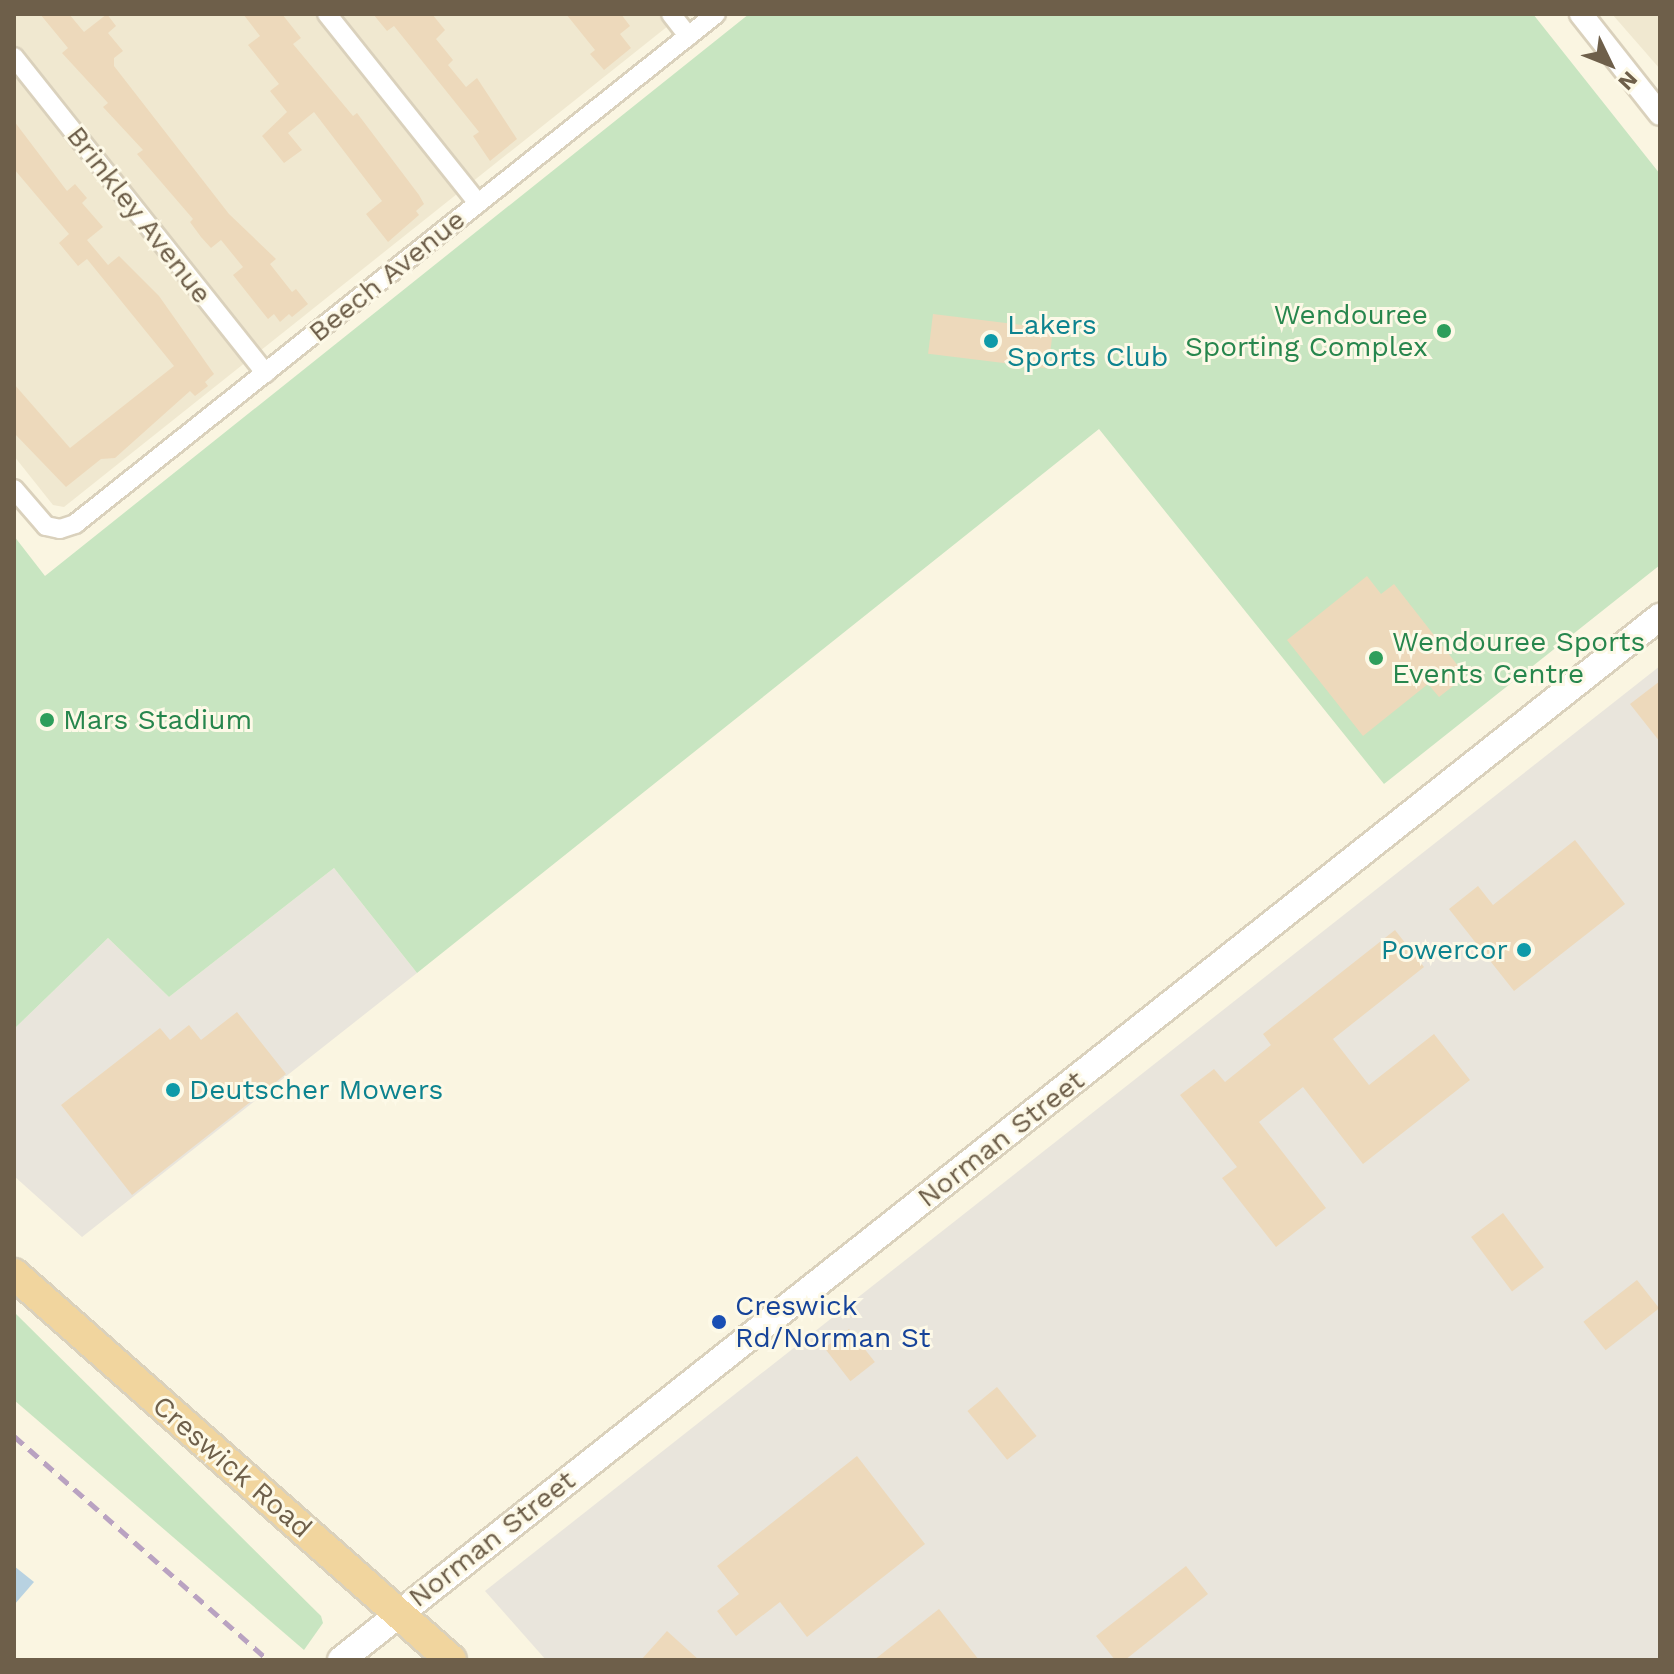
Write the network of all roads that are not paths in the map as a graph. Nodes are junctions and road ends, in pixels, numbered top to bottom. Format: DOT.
graph roads {
  1 [pos="327,14"];
  2 [pos="671,14"];
  3 [pos="716,14"];
  4 [pos="1581,14"];
  5 [pos="688,36"];
  6 [pos="14,57"];
  7 [pos="1660,114"];
  8 [pos="478,203"];
  9 [pos="265,373"];
  10 [pos="14,489"];
  11 [pos="1660,617"];
  12 [pos="14,1274"];
  13 [pos="399,1613"];
  14 [pos="341,1660"];
  15 [pos="451,1660"];
  1 -- 8 [label="street"];
  2 -- 5 [label="street"];
  3 -- 5 [label="street, Beech Avenue"];
  4 -- 7 [label="street"];
  5 -- 8 [label="street, Beech Avenue"];
  6 -- 9 [label="street, Brinkley Avenue"];
  8 -- 9 [label="street, Beech Avenue"];
  9 -- 10 [label="street, Beech Avenue"];
  11 -- 13 [label="main road, Norman Street"];
  12 -- 13 [label="highway, Creswick Road"];
  13 -- 14 [label="main road, Norman Street"];
  13 -- 15 [label="highway, Creswick Road"];
}
